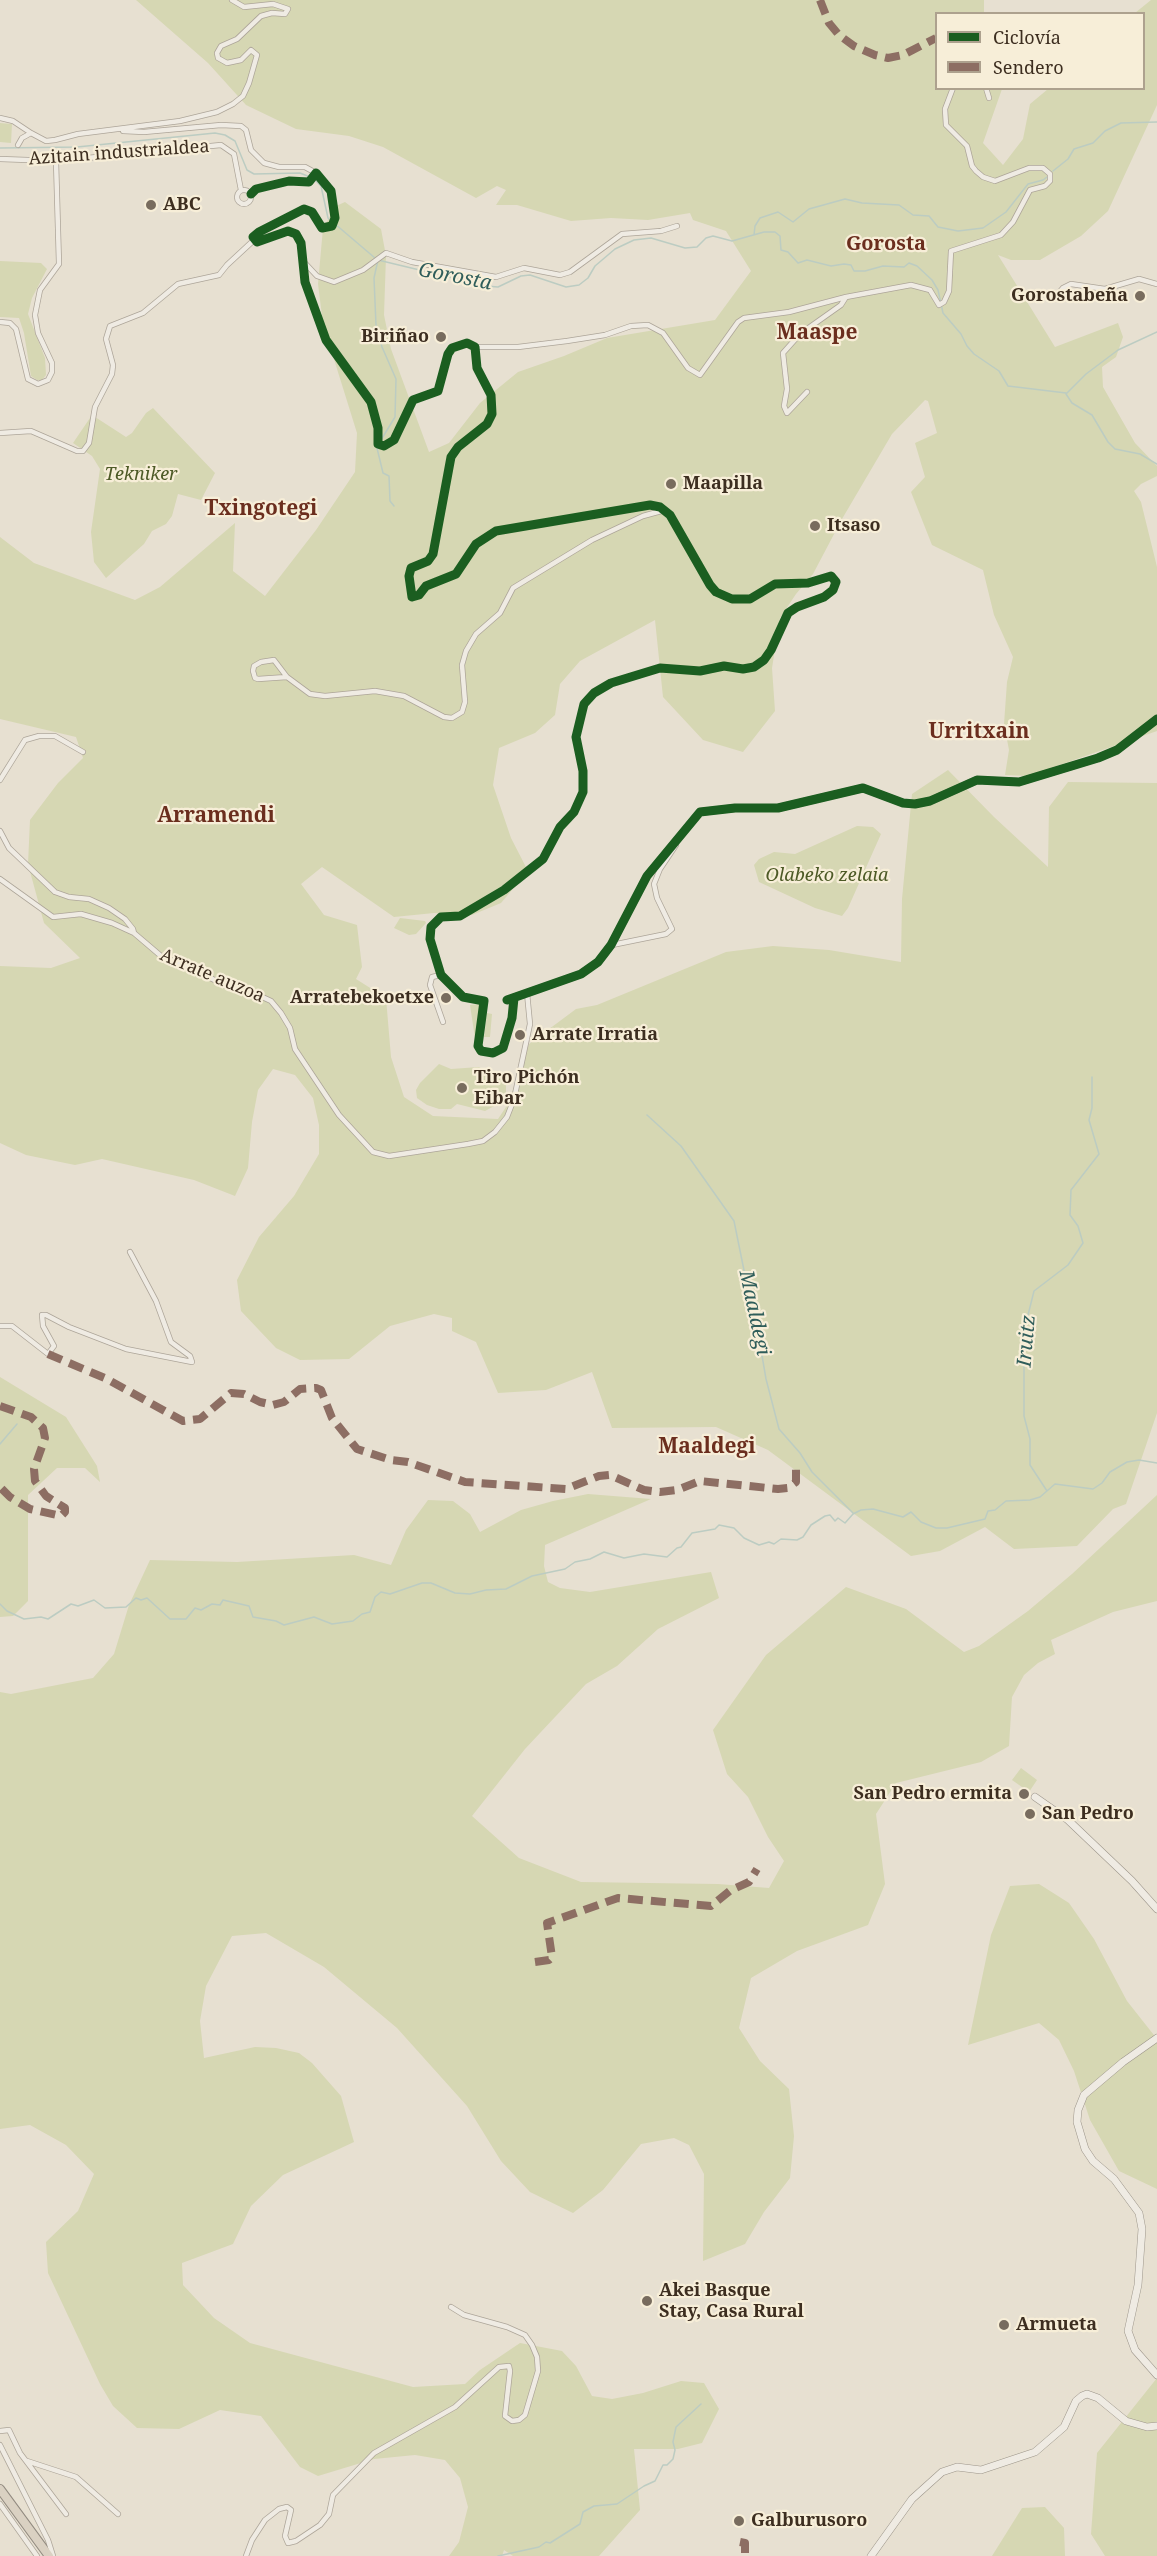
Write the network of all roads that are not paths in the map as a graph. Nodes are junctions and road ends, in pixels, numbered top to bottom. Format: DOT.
graph roads {
  1 [pos="232,0"];
  2 [pos="952,90"];
  3 [pos="987,90"];
  4 [pos="989,98"];
  5 [pos="0,117"];
  6 [pos="120,130"];
  7 [pos="31,133"];
  8 [pos="18,145"];
  9 [pos="0,159"];
  10 [pos="56,161"];
  11 [pos="314,176"];
  12 [pos="242,190"];
  13 [pos="251,194"];
  14 [pos="677,226"];
  15 [pos="254,240"];
  16 [pos="301,257"];
  17 [pos="1157,284"];
  18 [pos="1058,294"];
  19 [pos="846,297"];
  20 [pos="0,322"];
  21 [pos="475,347"];
  22 [pos="807,392"];
  23 [pos="0,433"];
  24 [pos="665,510"];
  25 [pos="287,677"];
  26 [pos="1157,719"];
  27 [pos="83,752"];
  28 [pos="0,780"];
  29 [pos="0,831"];
  30 [pos="681,835"];
  31 [pos="0,879"];
  32 [pos="134,933"];
  33 [pos="611,945"];
  34 [pos="439,975"];
  35 [pos="527,993"];
  36 [pos="510,999"];
  37 [pos="443,1022"];
  38 [pos="130,1252"];
  39 [pos="0,1326"];
  40 [pos="1035,1797"];
  41 [pos="1156,1906"];
  42 [pos="1157,2038"];
  43 [pos="452,2307"];
  44 [pos="1157,2374"];
  45 [pos="1157,2426"];
  46 [pos="0,2431"];
  47 [pos="0,2445"];
  48 [pos="27,2461"];
  49 [pos="0,2489"];
  50 [pos="0,2504"];
  51 [pos="66,2514"];
  52 [pos="118,2514"];
  53 [pos="37,2556"];
  54 [pos="51,2556"];
  55 [pos="246,2556"];
  56 [pos="871,2556"];
  1 -- 6 [label="street"];
  2 -- 19 [label="street"];
  3 -- 4 [label="street"];
  5 -- 7 [label="street"];
  6 -- 7 [label="street"];
  6 -- 11 [label="street"];
  7 -- 8 [label="street"];
  9 -- 10 [label="street, Azitain industrialdea"];
  10 -- 12 [label="street, Azitain industrialdea"];
  10 -- 20 [label="street"];
  11 -- 13 [label="street"];
  11 -- 15 [label="street"];
  12 -- 13 [label="street"];
  12 -- 13 [label="street"];
  14 -- 16 [label="street"];
  15 -- 16 [label="street"];
  15 -- 23 [label="street"];
  16 -- 21 [label="street"];
  17 -- 18 [label="street"];
  19 -- 21 [label="street"];
  19 -- 22 [label="street"];
  21 -- 24 [label="street"];
  24 -- 25 [label="street"];
  24 -- 34 [label="street"];
  25 -- 25 [label="street"];
  26 -- 30 [label="street"];
  27 -- 28 [label="street"];
  29 -- 32 [label="street, Arrate auzoa"];
  30 -- 33 [label="street"];
  30 -- 33 [label="street"];
  31 -- 32 [label="street, Arrate auzoa"];
  32 -- 35 [label="street, Arrate auzoa"];
  33 -- 35 [label="street"];
  34 -- 36 [label="street"];
  34 -- 37 [label="street"];
  35 -- 36 [label="street"];
  38 -- 39 [label="street"];
  40 -- 41 [label="street"];
  42 -- 44 [label="street"];
  43 -- 55 [label="street"];
  45 -- 56 [label="street"];
  46 -- 48 [label="street"];
  47 -- 54 [label="street"];
  48 -- 51 [label="street"];
  48 -- 52 [label="street"];
  49 -- 54 [label="highway"];
  50 -- 53 [label="street"];
}
